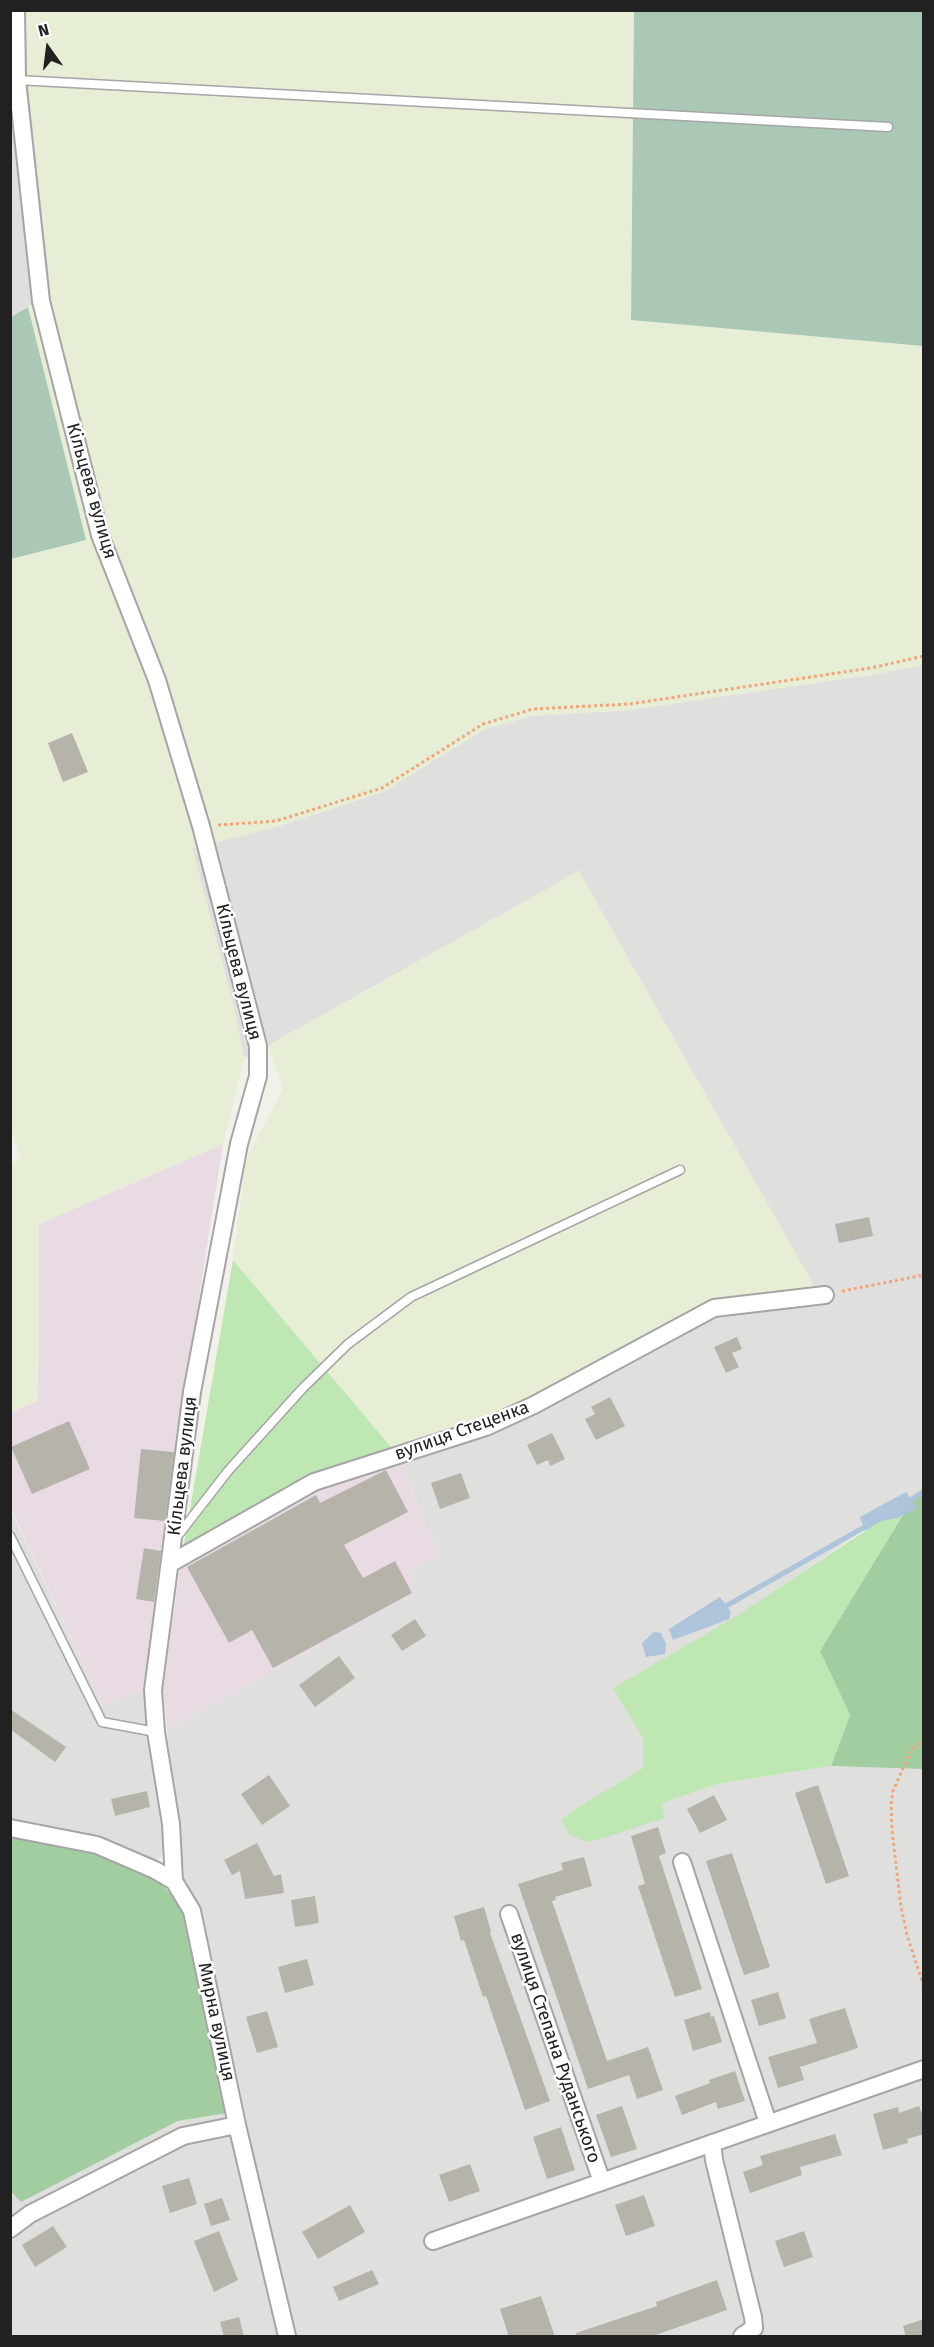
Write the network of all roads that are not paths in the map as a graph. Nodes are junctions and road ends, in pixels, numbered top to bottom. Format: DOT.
graph roads {
  1 [pos="16,10"];
  2 [pos="14,80"];
  3 [pos="888,127"];
  4 [pos="680,1170"];
  5 [pos="825,1295"];
  6 [pos="10,1536"];
  7 [pos="174,1541"];
  8 [pos="171,1563"];
  9 [pos="156,1732"];
  10 [pos="10,1828"];
  11 [pos="682,1862"];
  12 [pos="174,1881"];
  13 [pos="509,1914"];
  14 [pos="924,2069"];
  15 [pos="768,2122"];
  16 [pos="237,2125"];
  17 [pos="712,2143"];
  18 [pos="602,2182"];
  19 [pos="10,2229"];
  20 [pos="433,2241"];
  21 [pos="753,2334"];
  22 [pos="287,2337"];
  1 -- 2 [label="street, Кільцева вулиця"];
  2 -- 3 [label="lane"];
  2 -- 7 [label="street, Кільцева вулиця"];
  4 -- 7 [label="lane"];
  5 -- 8 [label="street, вулиця Стеценка"];
  6 -- 9 [label="lane"];
  7 -- 8 [label="street, Кільцева вулиця"];
  8 -- 9 [label="street, Кільцева вулиця"];
  9 -- 12 [label="street, Кільцева вулиця"];
  10 -- 12 [label="street"];
  11 -- 15 [label="street"];
  12 -- 16 [label="street, Мирна вулиця"];
  13 -- 18 [label="street, вулиця Степана Руданського"];
  14 -- 15 [label="street, вулиця Степана Руданського"];
  15 -- 17 [label="street, вулиця Степана Руданського"];
  16 -- 19 [label="street"];
  16 -- 22 [label="street, Мирна вулиця"];
  17 -- 18 [label="street, вулиця Степана Руданського"];
  17 -- 21 [label="street"];
  18 -- 20 [label="street, вулиця Степана Руданського"];
}
